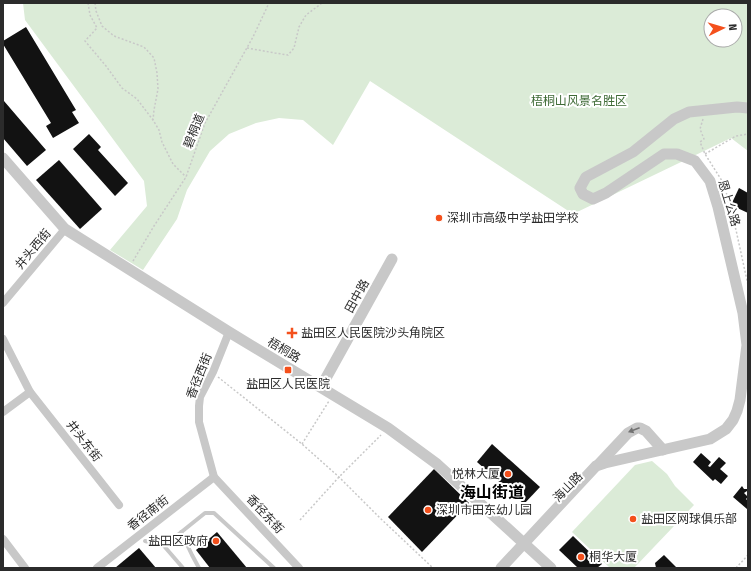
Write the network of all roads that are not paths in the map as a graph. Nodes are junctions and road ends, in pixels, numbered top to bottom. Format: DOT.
graph roads {
  1 [pos="748,108"];
  2 [pos="3,158"];
  3 [pos="65,229"];
  4 [pos="392,260"];
  5 [pos="3,303"];
  6 [pos="230,332"];
  7 [pos="3,339"];
  8 [pos="321,387"];
  9 [pos="30,392"];
  10 [pos="3,412"];
  11 [pos="663,450"];
  12 [pos="629,457"];
  13 [pos="596,466"];
  14 [pos="214,477"];
  15 [pos="119,505"];
  16 [pos="181,532"];
  17 [pos="3,539"];
  18 [pos="144,541"];
  19 [pos="164,546"];
  20 [pos="526,546"];
  21 [pos="25,568"];
  22 [pos="97,568"];
  23 [pos="183,568"];
  24 [pos="199,568"];
  25 [pos="274,568"];
  26 [pos="299,568"];
  27 [pos="501,568"];
  28 [pos="509,568"];
  29 [pos="551,568"];
  1 -- 11 [label="street, 恩上公路"];
  2 -- 3 [label="street, 梧桐路"];
  3 -- 5 [label="street, 井头西街"];
  3 -- 6 [label="street, 梧桐路"];
  4 -- 8 [label="street, 田中路"];
  6 -- 8 [label="street, 梧桐路"];
  6 -- 14 [label="street, 香径西街"];
  7 -- 9 [label="street"];
  8 -- 20 [label="street, 梧桐路"];
  9 -- 10 [label="street"];
  9 -- 15 [label="street, 井头东街"];
  11 -- 12 [label="street, 恩上公路"];
  11 -- 13 [label="street, 海山路, one-way"];
  12 -- 13 [label="street, 海山路"];
  12 -- 20 [label="street, 海山路"];
  13 -- 20 [label="street, 海山路"];
  14 -- 22 [label="street, 香径南街"];
  14 -- 26 [label="street, 香径东街"];
  16 -- 19 [label="lane"];
  16 -- 24 [label="lane"];
  16 -- 25 [label="lane"];
  17 -- 21 [label="street"];
  18 -- 19 [label="lane"];
  19 -- 23 [label="lane"];
  20 -- 27 [label="street, 海山路"];
  20 -- 28 [label="street, 海山路"];
  20 -- 29 [label="street, 梧桐路"];
}
